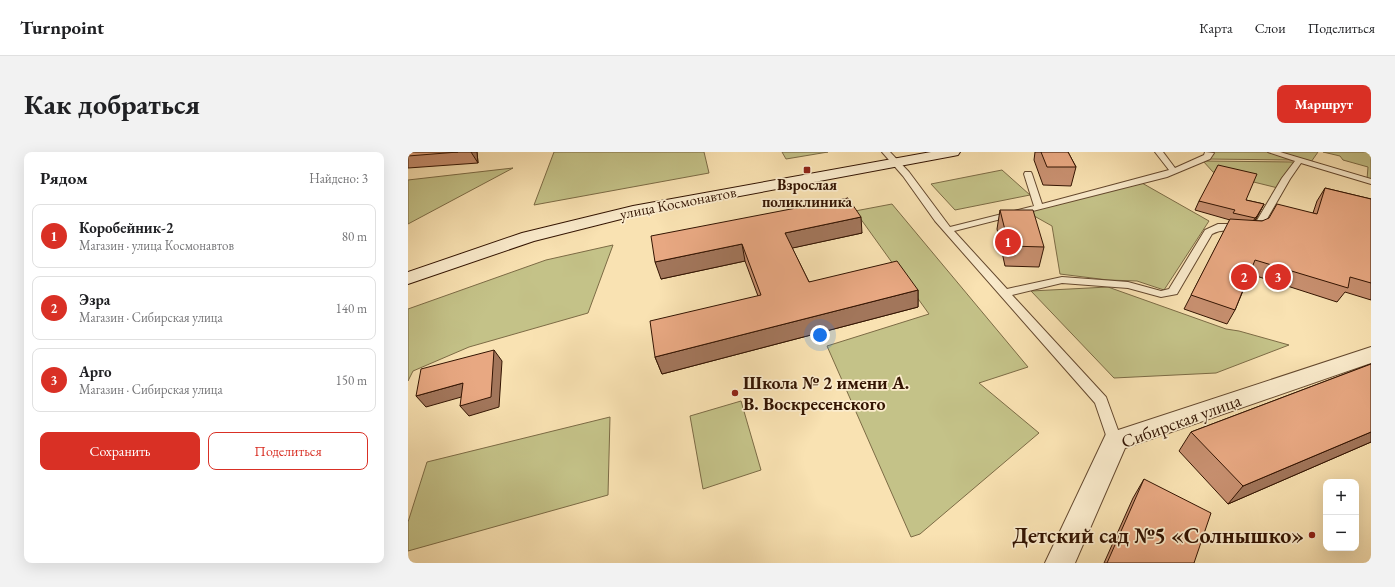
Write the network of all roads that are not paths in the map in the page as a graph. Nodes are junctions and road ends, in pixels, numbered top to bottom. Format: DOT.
graph roads {
  1 [pos="953,152"];
  2 [pos="1159,152"];
  3 [pos="1209,152"];
  4 [pos="1272,152"];
  5 [pos="890,157"];
  6 [pos="1299,161"];
  7 [pos="1174,172"];
  8 [pos="1028,174"];
  9 [pos="1371,182"];
  10 [pos="1038,206"];
  11 [pos="948,230"];
  12 [pos="408,278"];
  13 [pos="1004,293"];
  14 [pos="1371,355"];
  15 [pos="1115,441"];
  16 [pos="1060,563"];
  1 -- 5 [label="street, улица Космонавтов"];
  2 -- 7 [label="lane"];
  3 -- 7 [label="lane"];
  4 -- 6 [label="lane"];
  5 -- 11 [label="lane"];
  5 -- 12 [label="street, улица Космонавтов"];
  6 -- 9 [label="lane"];
  6 -- 13 [label="lane"];
  7 -- 10 [label="lane"];
  8 -- 10 [label="lane"];
  10 -- 11 [label="lane"];
  11 -- 13 [label="lane"];
  13 -- 15 [label="lane"];
  14 -- 15 [label="street, Сибирская улица"];
  15 -- 16 [label="street, Сибирская улица"];
}
